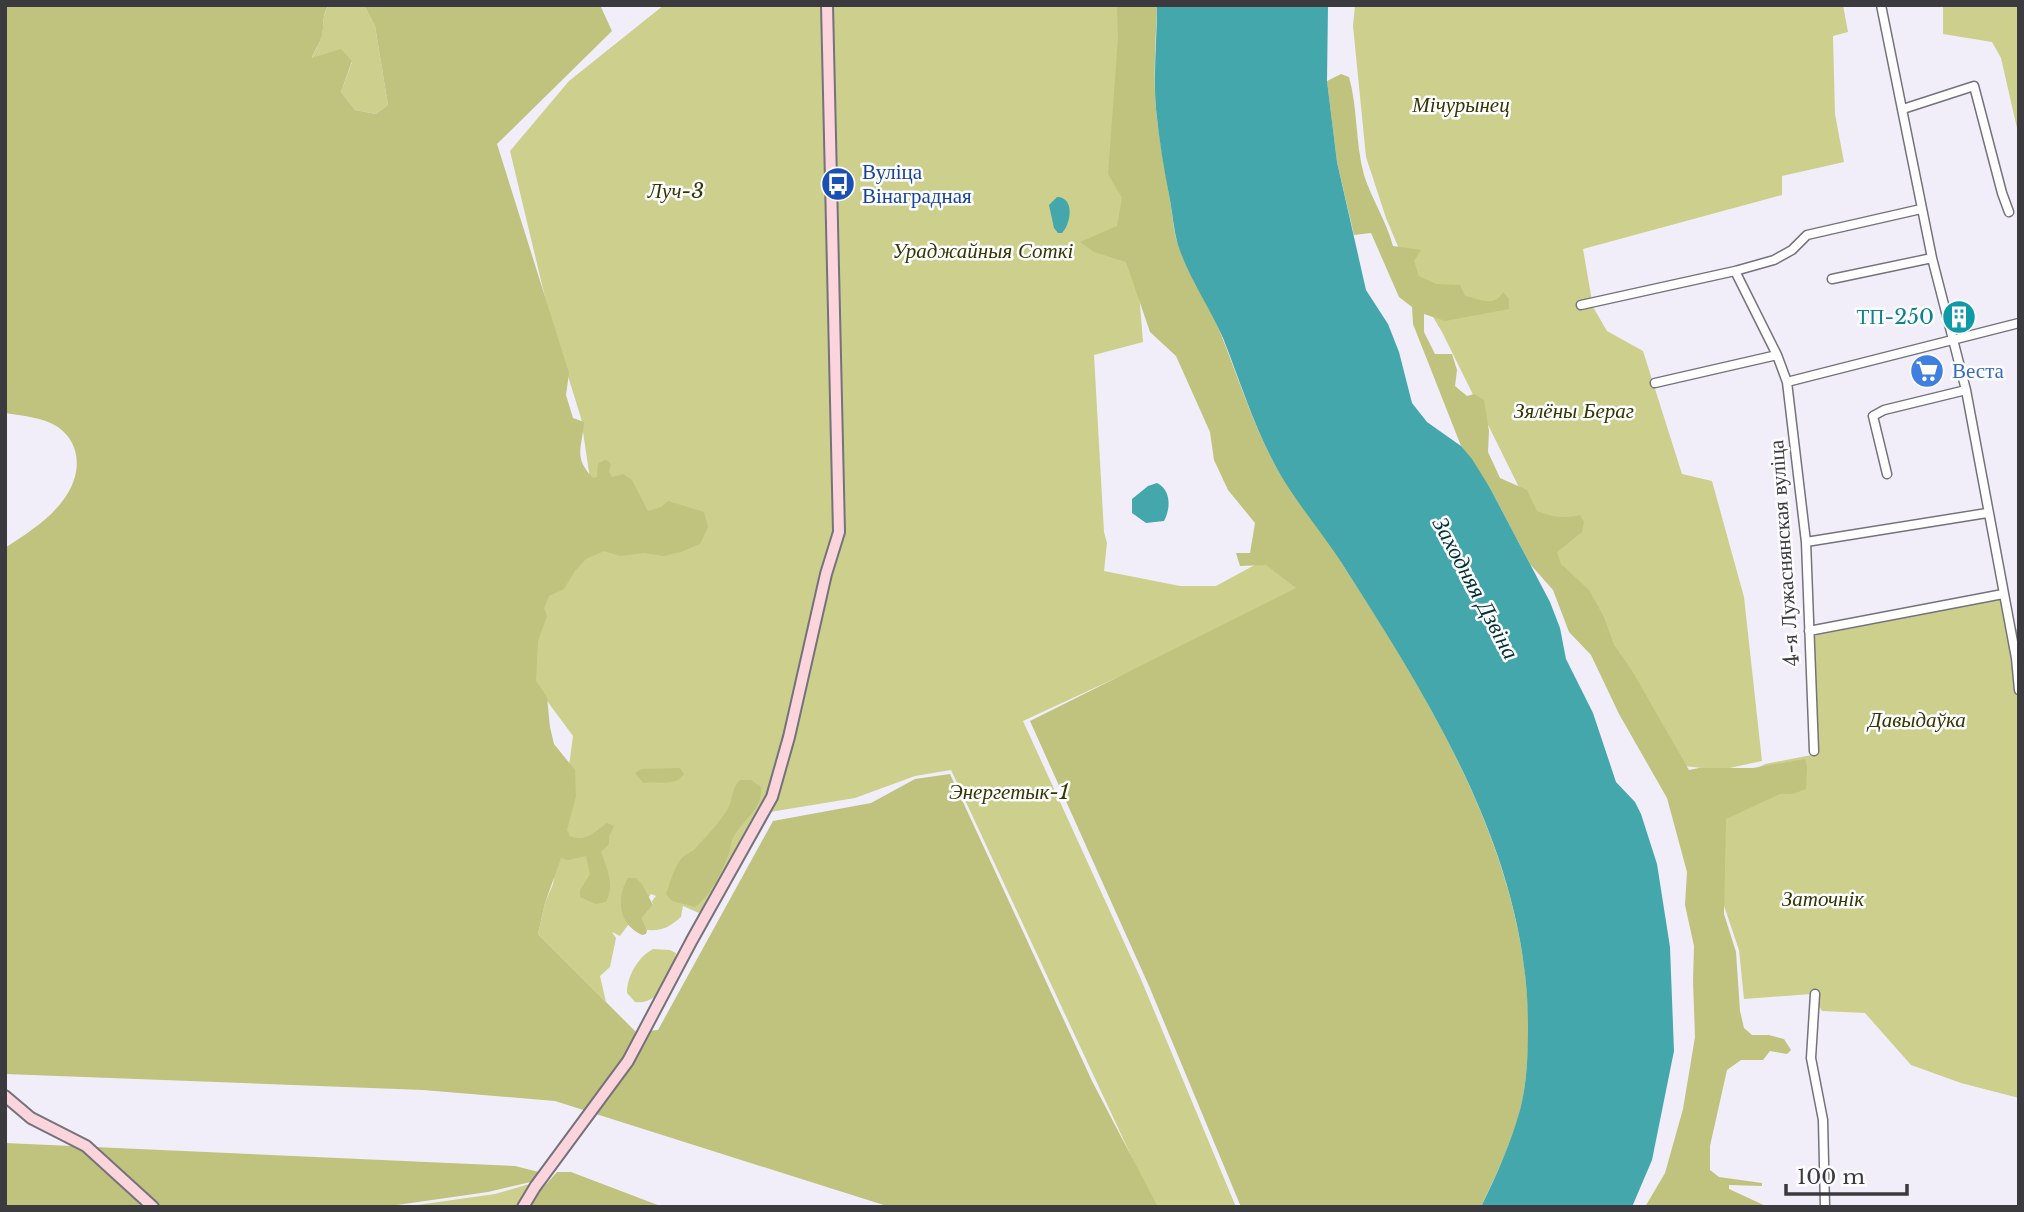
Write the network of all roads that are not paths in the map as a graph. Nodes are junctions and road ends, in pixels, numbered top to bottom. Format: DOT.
graph roads {
  1 [pos="827,5"];
  2 [pos="1881,5"];
  3 [pos="1903,108"];
  4 [pos="1921,209"];
  5 [pos="2010,212"];
  6 [pos="1932,258"];
  7 [pos="1735,271"];
  8 [pos="1832,279"];
  9 [pos="1581,305"];
  10 [pos="2019,323"];
  11 [pos="1954,340"];
  12 [pos="1777,355"];
  13 [pos="1787,382"];
  14 [pos="1655,383"];
  15 [pos="1966,390"];
  16 [pos="1887,474"];
  17 [pos="1987,513"];
  18 [pos="1806,542"];
  19 [pos="2003,594"];
  20 [pos="1809,631"];
  21 [pos="2019,690"];
  22 [pos="1814,751"];
  23 [pos="1815,994"];
  24 [pos="5,1096"];
  25 [pos="153,1207"];
  26 [pos="523,1207"];
  27 [pos="1825,1207"];
  1 -- 26 [label="street"];
  2 -- 3 [label="street"];
  3 -- 4 [label="street"];
  3 -- 5 [label="street"];
  4 -- 6 [label="street"];
  4 -- 7 [label="street"];
  6 -- 8 [label="street"];
  6 -- 11 [label="street"];
  7 -- 9 [label="street"];
  7 -- 12 [label="street, 4-я Лужаснянская вуліца"];
  10 -- 11 [label="street"];
  11 -- 13 [label="street"];
  11 -- 15 [label="street"];
  12 -- 13 [label="street, 4-я Лужаснянская вуліца"];
  12 -- 14 [label="street"];
  13 -- 18 [label="street, 4-я Лужаснянская вуліца"];
  15 -- 16 [label="street"];
  15 -- 17 [label="street"];
  17 -- 18 [label="street"];
  17 -- 19 [label="street"];
  18 -- 20 [label="street, 4-я Лужаснянская вуліца"];
  19 -- 20 [label="street"];
  19 -- 21 [label="street"];
  20 -- 22 [label="street, 4-я Лужаснянская вуліца"];
  23 -- 27 [label="street"];
  24 -- 25 [label="street"];
}
